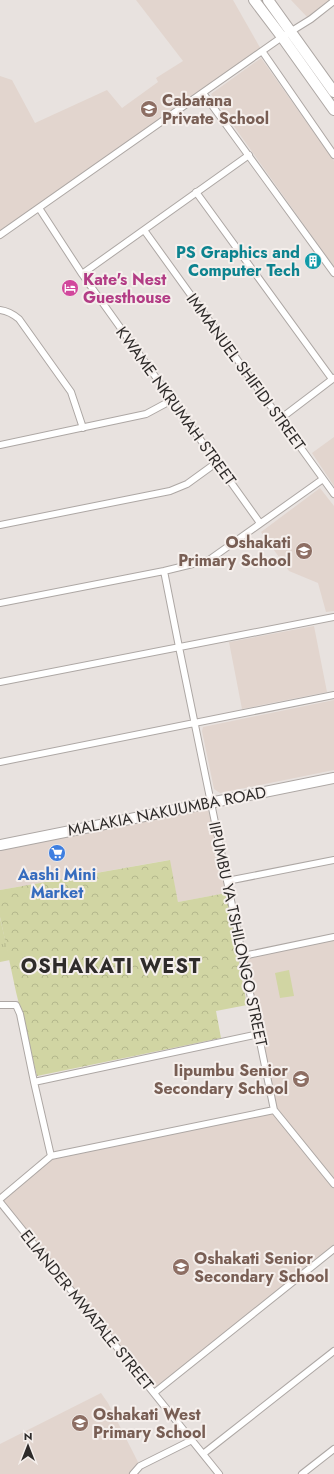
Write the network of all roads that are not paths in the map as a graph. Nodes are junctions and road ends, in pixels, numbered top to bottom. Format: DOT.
graph roads {
  1 [pos="254,0"];
  2 [pos="268,0"];
  3 [pos="334,1"];
  4 [pos="292,31"];
  5 [pos="282,37"];
  6 [pos="262,52"];
  7 [pos="334,92"];
  8 [pos="203,93"];
  9 [pos="334,110"];
  10 [pos="249,155"];
  11 [pos="334,155"];
  12 [pos="196,192"];
  13 [pos="39,208"];
  14 [pos="144,230"];
  15 [pos="0,235"];
  16 [pos="334,273"];
  17 [pos="82,274"];
  18 [pos="0,310"];
  19 [pos="333,379"];
  20 [pos="172,400"];
  21 [pos="280,419"];
  22 [pos="83,428"];
  23 [pos="0,445"];
  24 [pos="216,463"];
  25 [pos="323,479"];
  26 [pos="334,494"];
  27 [pos="260,523"];
  28 [pos="0,525"];
  29 [pos="164,571"];
  30 [pos="0,603"];
  31 [pos="334,617"];
  32 [pos="179,647"];
  33 [pos="0,682"];
  34 [pos="334,695"];
  35 [pos="195,723"];
  36 [pos="0,762"];
  37 [pos="334,778"];
  38 [pos="211,802"];
  39 [pos="0,845"];
  40 [pos="334,860"];
  41 [pos="228,881"];
  42 [pos="334,938"];
  43 [pos="243,956"];
  44 [pos="0,1005"];
  45 [pos="259,1034"];
  46 [pos="34,1082"];
  47 [pos="274,1110"];
  48 [pos="51,1156"];
  49 [pos="334,1184"];
  50 [pos="0,1201"];
  51 [pos="334,1249"];
  52 [pos="334,1351"];
  53 [pos="154,1393"];
  54 [pos="192,1440"];
  55 [pos="333,1452"];
  56 [pos="203,1454"];
  57 [pos="133,1474"];
  58 [pos="220,1474"];
  59 [pos="302,1474"];
  1 -- 5 [label="main road"];
  2 -- 4 [label="main road"];
  3 -- 4 [label="street"];
  4 -- 5 [label="street"];
  4 -- 7 [label="main road"];
  5 -- 6 [label="street"];
  5 -- 9 [label="main road"];
  6 -- 8 [label="street"];
  6 -- 11 [label="street"];
  8 -- 10 [label="street"];
  8 -- 13 [label="street"];
  10 -- 12 [label="street"];
  10 -- 16 [label="street"];
  12 -- 14 [label="street"];
  12 -- 19 [label="street"];
  13 -- 15 [label="street"];
  13 -- 17 [label="street, KWAME NKRUMAH STREET"];
  14 -- 17 [label="street"];
  14 -- 21 [label="street, IMMANUEL SHIFIDI STREET"];
  17 -- 20 [label="street, KWAME NKRUMAH STREET"];
  18 -- 22 [label="street"];
  19 -- 21 [label="street"];
  20 -- 22 [label="street"];
  20 -- 24 [label="street, KWAME NKRUMAH STREET"];
  21 -- 25 [label="street, IMMANUEL SHIFIDI STREET"];
  22 -- 23 [label="street"];
  24 -- 27 [label="street, KWAME NKRUMAH STREET"];
  24 -- 28 [label="street"];
  25 -- 26 [label="street, IMMANUEL SHIFIDI STREET"];
  25 -- 27 [label="street"];
  27 -- 29 [label="street"];
  29 -- 30 [label="street"];
  29 -- 32 [label="street, IIPUMBU YA TSHILONGO STREET"];
  31 -- 32 [label="street"];
  32 -- 33 [label="street"];
  32 -- 35 [label="street, IIPUMBU YA TSHILONGO STREET"];
  34 -- 35 [label="street"];
  35 -- 36 [label="street"];
  35 -- 38 [label="street, IIPUMBU YA TSHILONGO STREET"];
  37 -- 38 [label="main road, MALAKIA NAKUUMBA ROAD"];
  38 -- 39 [label="main road, MALAKIA NAKUUMBA ROAD"];
  38 -- 41 [label="street, IIPUMBU YA TSHILONGO STREET"];
  40 -- 41 [label="street"];
  41 -- 43 [label="street, IIPUMBU YA TSHILONGO STREET"];
  42 -- 43 [label="street"];
  43 -- 45 [label="street, IIPUMBU YA TSHILONGO STREET"];
  44 -- 46 [label="street"];
  45 -- 46 [label="street"];
  45 -- 47 [label="street, IIPUMBU YA TSHILONGO STREET"];
  46 -- 48 [label="street"];
  47 -- 48 [label="street"];
  47 -- 49 [label="street, IIPUMBU YA TSHILONGO STREET"];
  48 -- 50 [label="street"];
  50 -- 53 [label="street, ELIANDER MWATALE STREET"];
  51 -- 53 [label="street"];
  52 -- 56 [label="street"];
  53 -- 54 [label="street, ELIANDER MWATALE STREET"];
  54 -- 56 [label="street, ELIANDER MWATALE STREET"];
  54 -- 57 [label="street"];
  55 -- 59 [label="street"];
  56 -- 58 [label="street, ELIANDER MWATALE STREET"];
}
